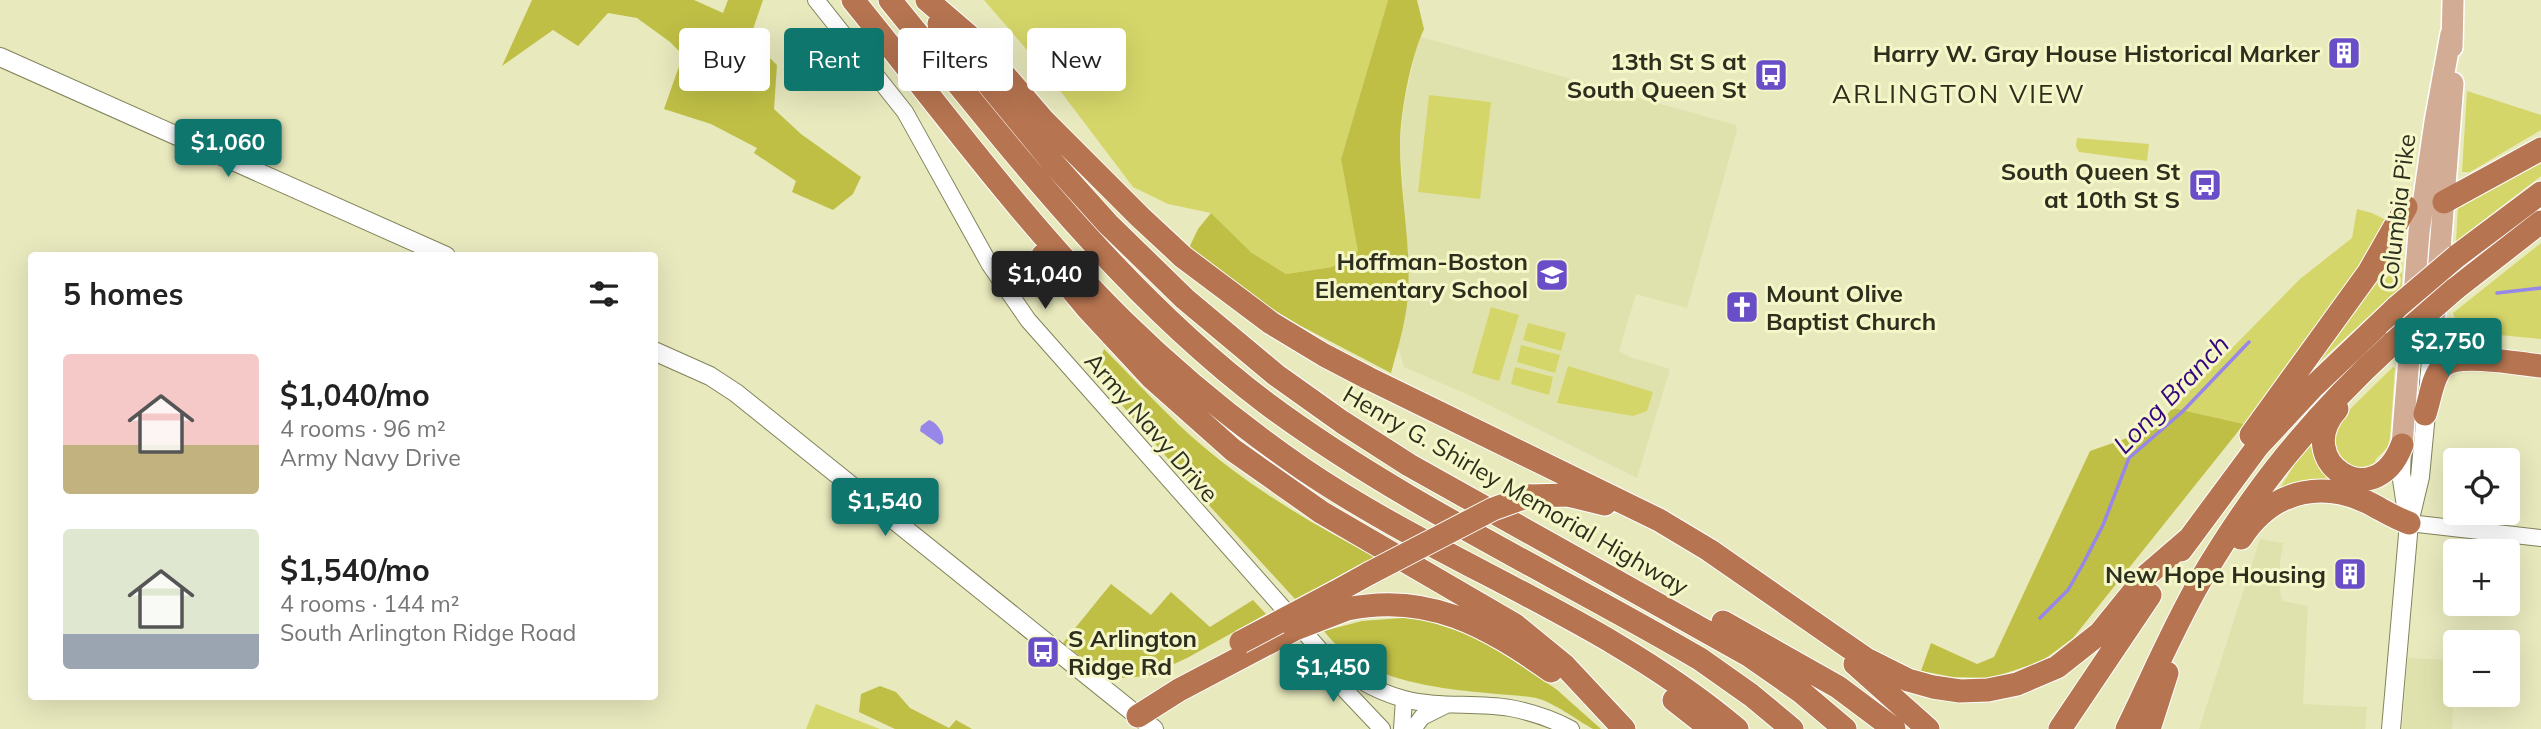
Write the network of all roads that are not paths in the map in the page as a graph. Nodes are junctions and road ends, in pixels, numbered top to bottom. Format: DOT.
graph roads {
  1 [pos="816,0"];
  2 [pos="853,0"];
  3 [pos="890,0"];
  4 [pos="919,0"];
  5 [pos="927,0"];
  6 [pos="2454,0"];
  7 [pos="2451,34"];
  8 [pos="0,57"];
  9 [pos="2541,149"];
  10 [pos="2541,193"];
  11 [pos="2424,205"];
  12 [pos="2541,222"];
  13 [pos="2541,233"];
  14 [pos="437,252"];
  15 [pos="2455,289"];
  16 [pos="1117,328"];
  17 [pos="2432,339"];
  18 [pos="2394,342"];
  19 [pos="2541,352"];
  20 [pos="658,353"];
  21 [pos="2541,366"];
  22 [pos="2425,414"];
  23 [pos="2402,445"];
  24 [pos="2217,499"];
  25 [pos="2409,523"];
  26 [pos="2230,534"];
  27 [pos="2190,538"];
  28 [pos="2541,538"];
  29 [pos="1692,539"];
  30 [pos="1460,562"];
  31 [pos="1586,563"];
  32 [pos="1770,593"];
  33 [pos="1341,601"];
  34 [pos="1321,651"];
  35 [pos="2161,692"];
  36 [pos="1404,699"];
  37 [pos="1446,705"];
  38 [pos="1139,717"];
  39 [pos="2064,724"];
  40 [pos="1382,729"];
  41 [pos="1402,729"];
  42 [pos="1413,729"];
  43 [pos="1571,729"];
  44 [pos="1622,729"];
  45 [pos="1711,729"];
  46 [pos="1737,729"];
  47 [pos="1792,729"];
  48 [pos="1845,729"];
  49 [pos="1894,729"];
  50 [pos="1928,729"];
  51 [pos="2127,729"];
  52 [pos="2149,729"];
  53 [pos="2391,729"];
  1 -- 34 [label="street, Army Navy Drive"];
  2 -- 16 [label="highway"];
  3 -- 47 [label="highway"];
  4 -- 31 [label="highway, Henry G. Shirley Memorial Highway"];
  5 -- 29 [label="highway"];
  6 -- 7 [label="main road, Columbia Pike"];
  7 -- 11 [label="main road, Columbia Pike"];
  7 -- 11 [label="main road, Columbia Pike"];
  8 -- 14 [label="main road"];
  9 -- 11 [label="highway"];
  10 -- 24 [label="highway, bridge"];
  11 -- 17 [label="main road, Columbia Pike"];
  11 -- 23 [label="main road, Columbia Pike"];
  11 -- 24 [label="highway"];
  12 -- 15 [label="highway"];
  13 -- 15 [label="highway"];
  15 -- 18 [label="highway, bridge"];
  16 -- 30 [label="highway"];
  16 -- 44 [label="highway"];
  17 -- 19 [label="highway"];
  17 -- 22 [label="main road, Columbia Pike"];
  18 -- 23 [label="highway"];
  18 -- 26 [label="highway"];
  20 -- 38 [label="main road"];
  21 -- 22 [label="highway"];
  22 -- 25 [label="main road, Columbia Pike"];
  23 -- 25 [label="main road, Columbia Pike"];
  24 -- 27 [label="highway"];
  25 -- 28 [label="street"];
  25 -- 35 [label="highway"];
  25 -- 53 [label="main road, Columbia Pike"];
  26 -- 35 [label="highway"];
  26 -- 51 [label="highway"];
  27 -- 32 [label="highway"];
  27 -- 39 [label="highway"];
  29 -- 32 [label="highway"];
  29 -- 33 [label="highway, bridge"];
  30 -- 45 [label="highway"];
  30 -- 46 [label="highway"];
  31 -- 48 [label="highway, Henry G. Shirley Memorial Highway"];
  31 -- 49 [label="highway"];
  32 -- 50 [label="highway"];
  33 -- 38 [label="highway, bridge"];
  33 -- 44 [label="highway"];
  34 -- 36 [label="street, Army Navy Drive"];
  34 -- 40 [label="street"];
  35 -- 52 [label="highway"];
  36 -- 37 [label="street, Army Navy Drive"];
  36 -- 41 [label="street"];
  37 -- 42 [label="street"];
  37 -- 43 [label="street, Army Navy Drive"];
}
